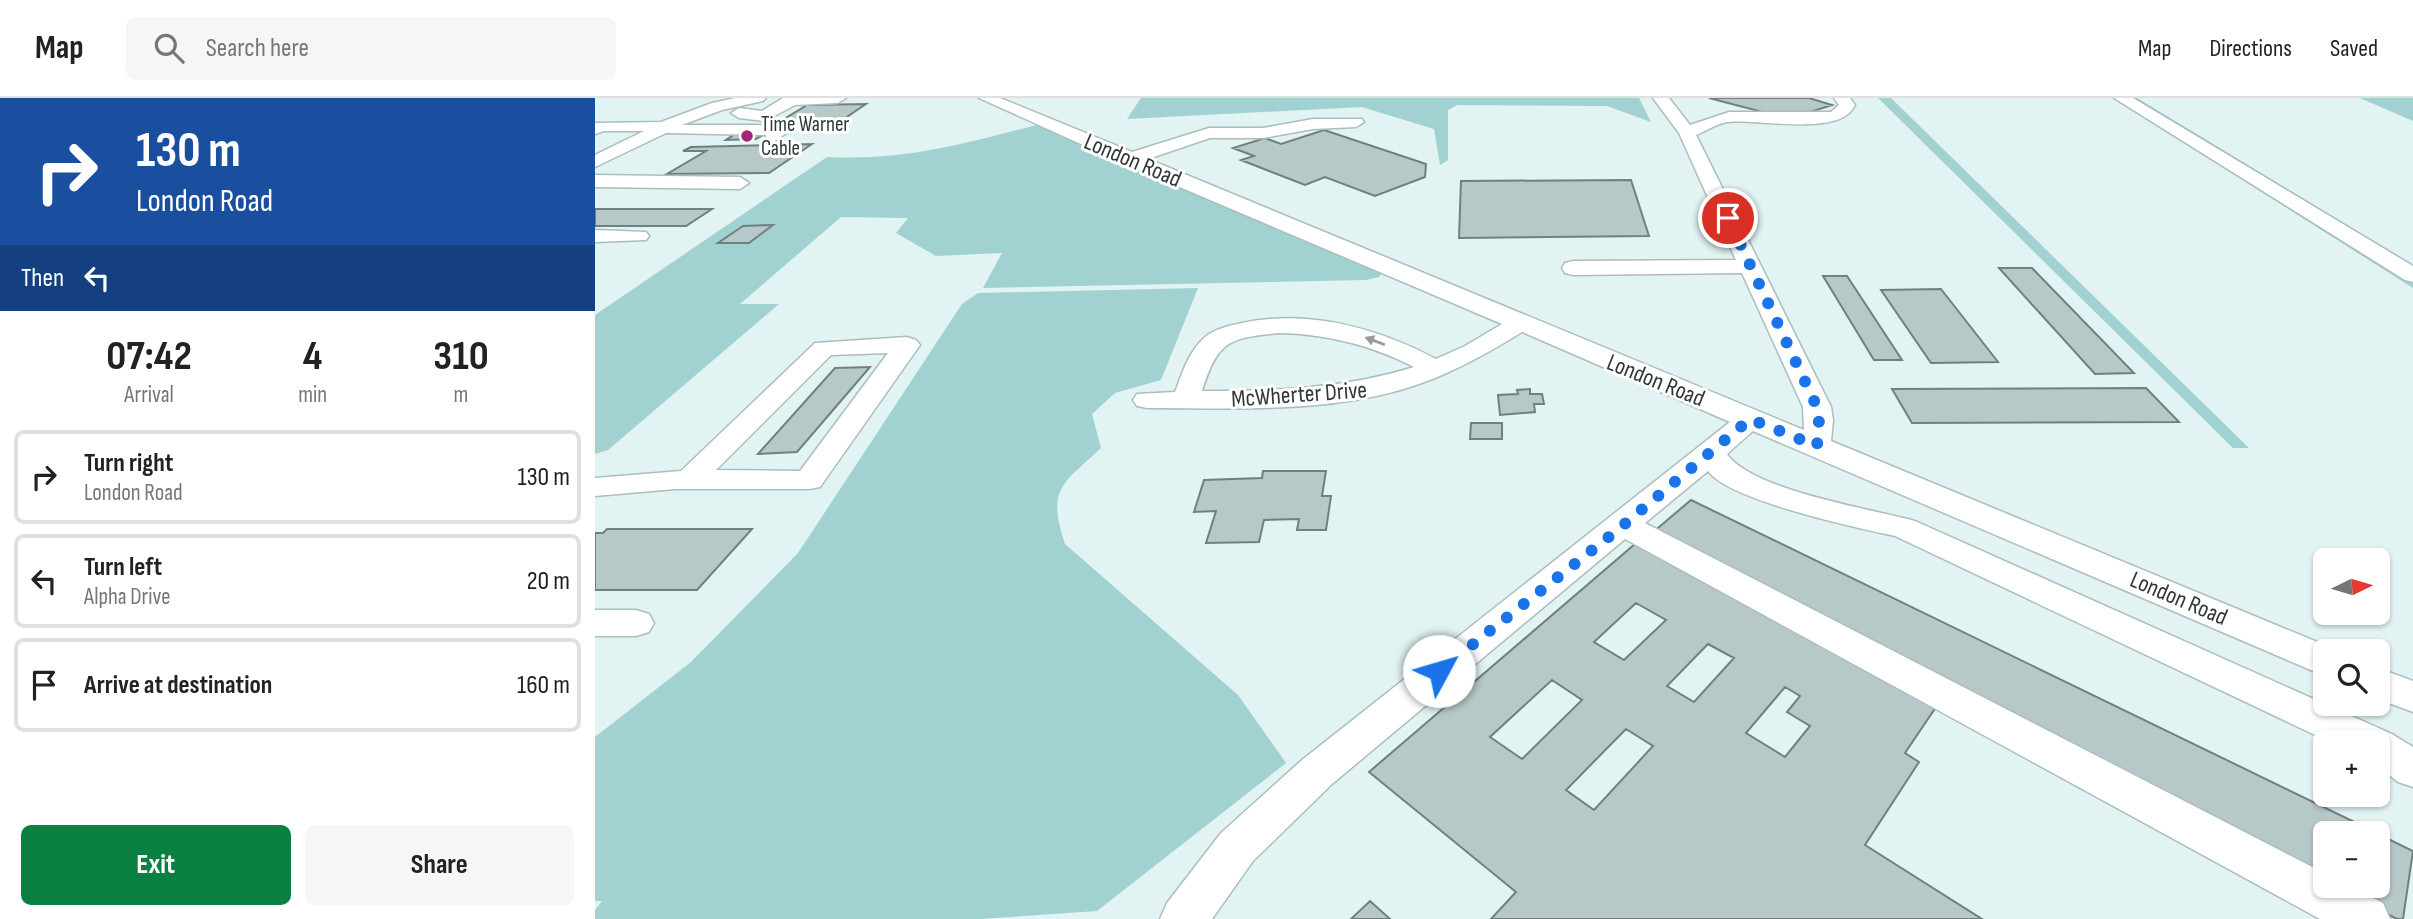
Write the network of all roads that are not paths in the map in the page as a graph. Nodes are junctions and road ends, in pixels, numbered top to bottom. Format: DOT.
graph roads {
  1 [pos="693,98"];
  2 [pos="758,98"];
  3 [pos="838,98"];
  4 [pos="1661,98"];
  5 [pos="1842,98"];
  6 [pos="2122,98"];
  7 [pos="983,105"];
  8 [pos="714,107"];
  9 [pos="1707,109"];
  10 [pos="626,114"];
  11 [pos="1728,117"];
  12 [pos="1035,118"];
  13 [pos="1356,122"];
  14 [pos="1009,126"];
  15 [pos="598,128"];
  16 [pos="661,128"];
  17 [pos="1687,133"];
  18 [pos="773,137"];
  19 [pos="1129,159"];
  20 [pos="595,162"];
  21 [pos="595,181"];
  22 [pos="740,183"];
  23 [pos="595,236"];
  24 [pos="639,236"];
  25 [pos="1751,267"];
  26 [pos="1573,268"];
  27 [pos="2413,275"];
  28 [pos="1520,323"];
  29 [pos="1436,369"];
  30 [pos="1147,400"];
  31 [pos="1186,400"];
  32 [pos="1750,419"];
  33 [pos="1817,446"];
  34 [pos="1711,453"];
  35 [pos="691,478"];
  36 [pos="595,487"];
  37 [pos="1624,525"];
  38 [pos="595,623"];
  39 [pos="636,623"];
  40 [pos="2313,656"];
  41 [pos="2390,688"];
  42 [pos="2413,697"];
  43 [pos="2343,730"];
  44 [pos="2390,751"];
  45 [pos="2413,770"];
  46 [pos="1184,919"];
  47 [pos="2366,919"];
  1 -- 8 [label="street"];
  2 -- 8 [label="street"];
  3 -- 8 [label="street"];
  4 -- 17 [label="street"];
  5 -- 11 [label="street"];
  6 -- 27 [label="street"];
  7 -- 12 [label="street, London Road"];
  8 -- 16 [label="street"];
  9 -- 11 [label="street"];
  10 -- 15 [label="street"];
  11 -- 17 [label="street"];
  12 -- 14 [label="street"];
  12 -- 19 [label="street, London Road"];
  13 -- 19 [label="street"];
  15 -- 16 [label="street"];
  16 -- 18 [label="street"];
  16 -- 20 [label="street"];
  17 -- 25 [label="street"];
  19 -- 28 [label="street, London Road"];
  21 -- 22 [label="street"];
  23 -- 24 [label="street"];
  25 -- 26 [label="street"];
  25 -- 33 [label="street"];
  28 -- 29 [label="street, McWherter Drive"];
  28 -- 32 [label="street, London Road"];
  29 -- 31 [label="street, McWherter Drive"];
  29 -- 31 [label="street, one-way"];
  30 -- 31 [label="street, McWherter Drive"];
  32 -- 33 [label="street, London Road"];
  32 -- 34 [label="street"];
  33 -- 40 [label="street, London Road"];
  34 -- 37 [label="street"];
  34 -- 43 [label="street"];
  35 -- 35 [label="street"];
  35 -- 36 [label="street"];
  37 -- 46 [label="street"];
  37 -- 47 [label="street"];
  38 -- 39 [label="street"];
  41 -- 42 [label="street"];
  44 -- 45 [label="street"];
}
